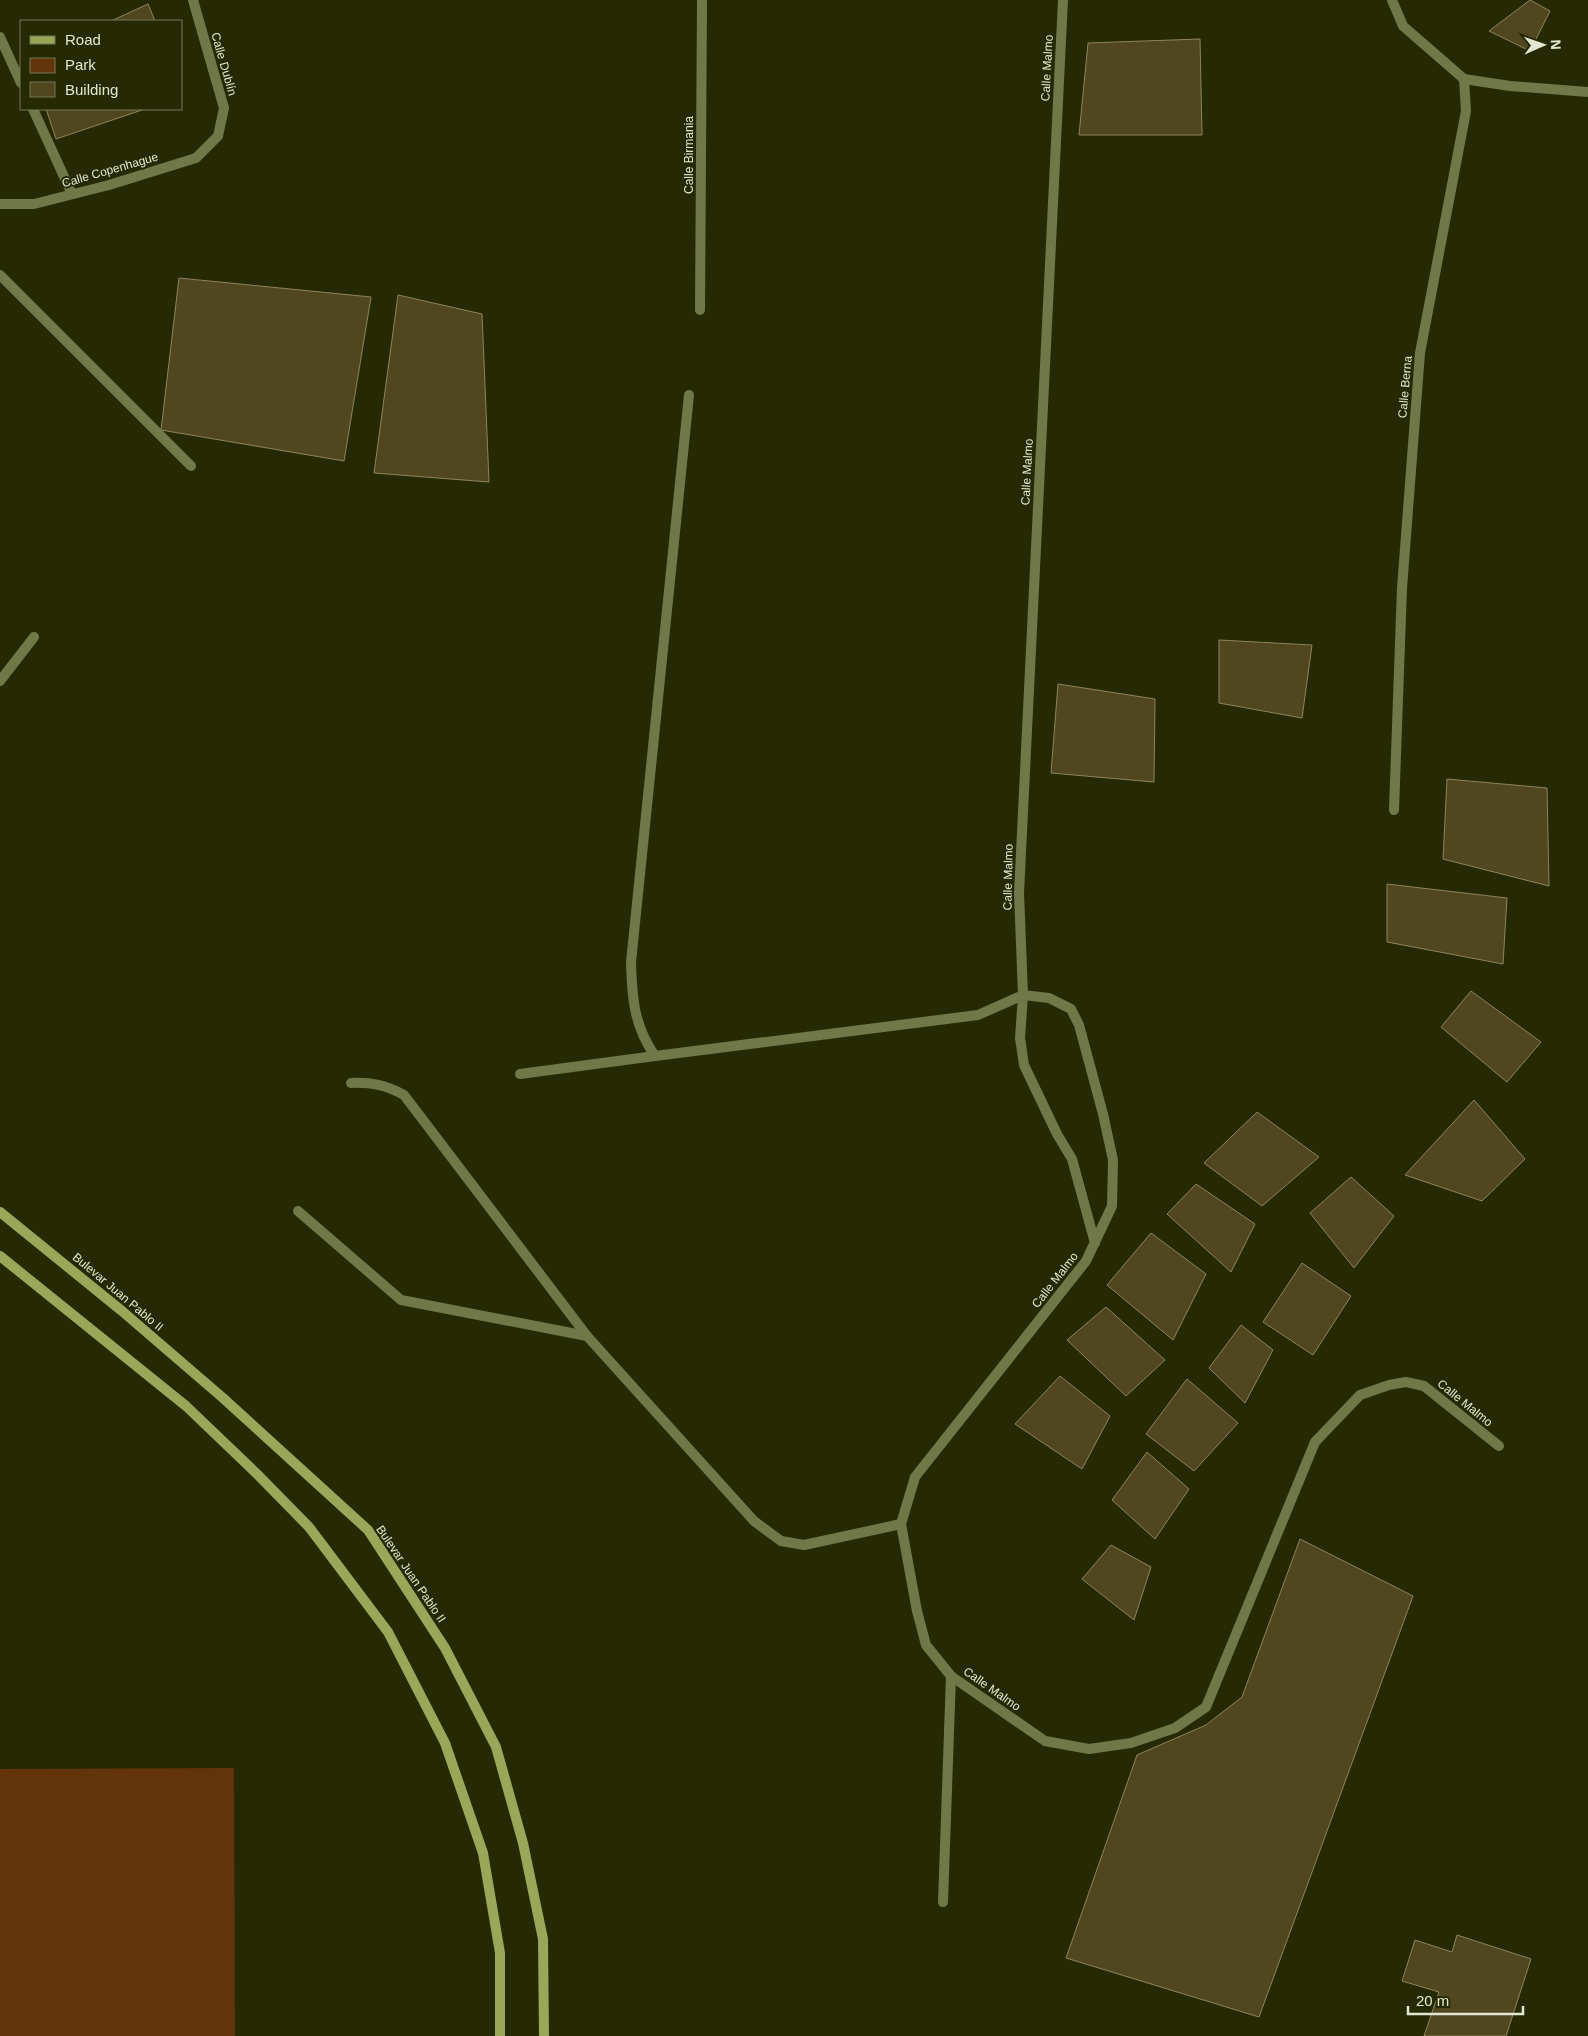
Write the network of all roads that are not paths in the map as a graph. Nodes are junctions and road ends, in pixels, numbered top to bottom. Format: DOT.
graph roads {
  1 [pos="193,0"];
  2 [pos="702,0"];
  3 [pos="1064,0"];
  4 [pos="1392,0"];
  5 [pos="0,36"];
  6 [pos="1464,79"];
  7 [pos="20,81"];
  8 [pos="1588,92"];
  9 [pos="33,110"];
  10 [pos="218,136"];
  11 [pos="72,194"];
  12 [pos="0,204"];
  13 [pos="0,275"];
  14 [pos="700,310"];
  15 [pos="689,395"];
  16 [pos="191,466"];
  17 [pos="34,637"];
  18 [pos="0,681"];
  19 [pos="1394,810"];
  20 [pos="1023,995"];
  21 [pos="655,1056"];
  22 [pos="520,1074"];
  23 [pos="351,1083"];
  24 [pos="298,1211"];
  25 [pos="0,1212"];
  26 [pos="1095,1244"];
  27 [pos="0,1256"];
  28 [pos="587,1336"];
  29 [pos="1499,1446"];
  30 [pos="901,1524"];
  31 [pos="951,1676"];
  32 [pos="944,1902"];
  33 [pos="500,2036"];
  34 [pos="544,2036"];
  1 -- 10 [label="street, Calle Dublín"];
  2 -- 14 [label="street, Calle Birmania"];
  3 -- 20 [label="street, Calle Malmo"];
  4 -- 6 [label="street"];
  5 -- 7 [label="street"];
  6 -- 8 [label="street"];
  6 -- 19 [label="street, Calle Berna"];
  9 -- 11 [label="street"];
  10 -- 11 [label="street, Calle Copenhague"];
  11 -- 12 [label="street, Calle Copenhague"];
  13 -- 16 [label="street"];
  15 -- 21 [label="street"];
  17 -- 18 [label="street"];
  20 -- 21 [label="street"];
  20 -- 26 [label="street, Calle Malmo"];
  20 -- 26 [label="street"];
  21 -- 22 [label="street"];
  23 -- 28 [label="street"];
  24 -- 28 [label="street"];
  25 -- 34 [label="main road, Bulevar Juan Pablo II"];
  26 -- 30 [label="street, Calle Malmo"];
  27 -- 33 [label="main road"];
  28 -- 30 [label="street"];
  29 -- 31 [label="street, Calle Malmo"];
  30 -- 31 [label="street, Calle Malmo"];
  31 -- 32 [label="street"];
}
